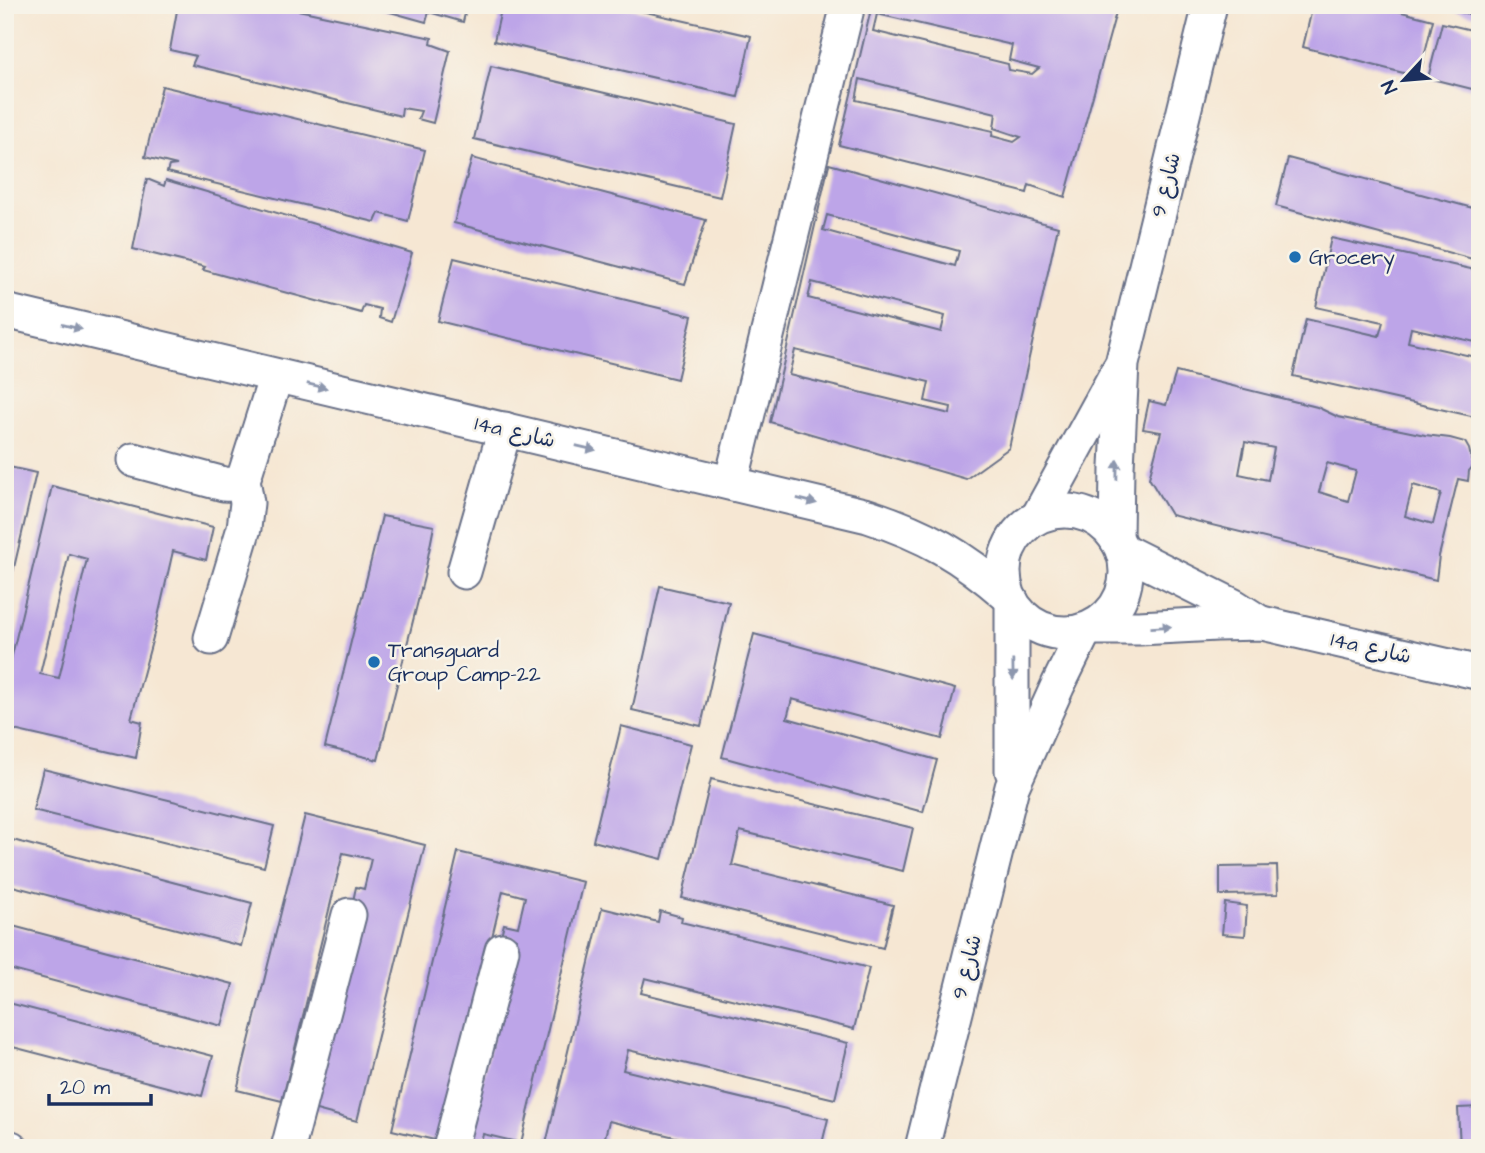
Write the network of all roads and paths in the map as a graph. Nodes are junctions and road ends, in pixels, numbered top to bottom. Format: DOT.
graph roads {
  1 [pos="848,5"];
  2 [pos="1210,5"];
  3 [pos="7,319"];
  4 [pos="1122,364"];
  5 [pos="276,376"];
  6 [pos="505,429"];
  7 [pos="134,460"];
  8 [pos="243,479"];
  9 [pos="731,483"];
  10 [pos="1039,516"];
  11 [pos="1119,544"];
  12 [pos="464,572"];
  13 [pos="1009,598"];
  14 [pos="1262,623"];
  15 [pos="1089,629"];
  16 [pos="211,638"];
  17 [pos="1480,673"];
  18 [pos="1012,787"];
  19 [pos="349,915"];
  20 [pos="502,950"];
  21 [pos="5,1146"];
  22 [pos="12,1148"];
  23 [pos="288,1148"];
  24 [pos="450,1148"];
  25 [pos="922,1148"];
  1 -- 9 [label="street"];
  2 -- 4 [label="street, شارع 9"];
  3 -- 5 [label="street, 14a شارع, one-way"];
  4 -- 10 [label="street, شارع 9"];
  11 -- 4 [label="street, شارع 9, one-way"];
  5 -- 6 [label="street, 14a شارع, one-way"];
  5 -- 8 [label="street"];
  6 -- 9 [label="street, 14a شارع, one-way"];
  6 -- 12 [label="street"];
  7 -- 8 [label="street"];
  8 -- 16 [label="street"];
  9 -- 13 [label="street, 14a شارع, one-way"];
  10 -- 11 [label="street"];
  10 -- 13 [label="street"];
  11 -- 14 [label="street, 14a شارع"];
  11 -- 15 [label="street"];
  13 -- 15 [label="street"];
  13 -- 18 [label="street, شارع 9, one-way"];
  15 -- 14 [label="street, 14a شارع, one-way"];
  14 -- 17 [label="street, 14a شارع"];
  15 -- 18 [label="street, شارع 9"];
  18 -- 25 [label="street, شارع 9"];
  19 -- 23 [label="street"];
  20 -- 24 [label="street"];
  21 -- 22 [label="street"];
}
